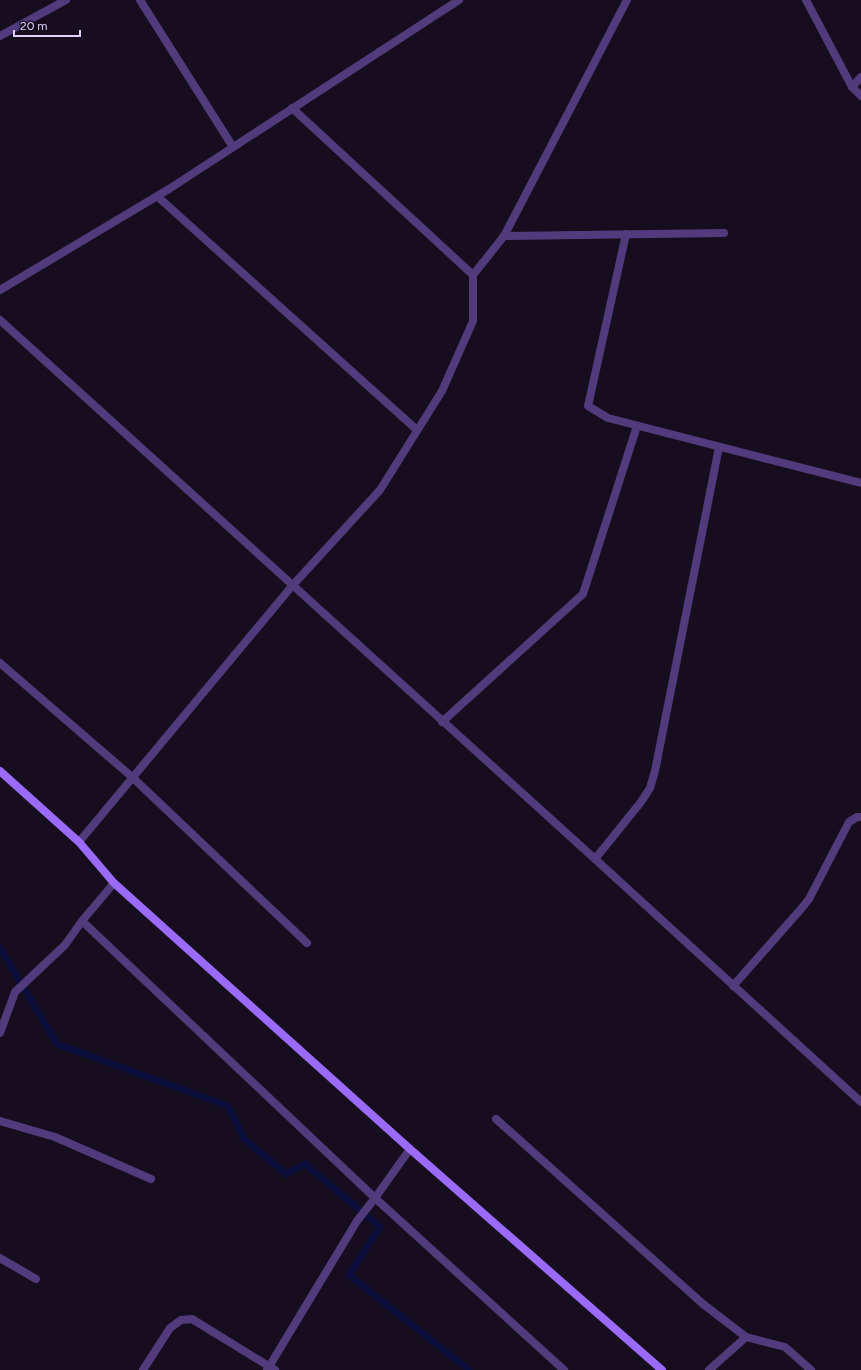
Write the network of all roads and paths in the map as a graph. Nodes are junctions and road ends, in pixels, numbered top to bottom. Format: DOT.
graph roads {
  1 [pos="66,0"];
  2 [pos="140,0"];
  3 [pos="459,0"];
  4 [pos="627,0"];
  5 [pos="806,0"];
  6 [pos="0,36"];
  7 [pos="861,77"];
  8 [pos="852,86"];
  9 [pos="861,96"];
  10 [pos="292,108"];
  11 [pos="233,147"];
  12 [pos="157,196"];
  13 [pos="724,233"];
  14 [pos="626,234"];
  15 [pos="504,236"];
  16 [pos="474,275"];
  17 [pos="0,290"];
  18 [pos="0,320"];
  19 [pos="637,426"];
  20 [pos="417,430"];
  21 [pos="719,447"];
  22 [pos="861,483"];
  23 [pos="292,586"];
  24 [pos="0,663"];
  25 [pos="442,722"];
  26 [pos="0,771"];
  27 [pos="132,777"];
  28 [pos="861,817"];
  29 [pos="79,842"];
  30 [pos="595,859"];
  31 [pos="114,883"];
  32 [pos="82,922"];
  33 [pos="307,943"];
  34 [pos="733,986"];
  35 [pos="0,1033"];
  36 [pos="861,1102"];
  37 [pos="496,1119"];
  38 [pos="0,1121"];
  39 [pos="410,1149"];
  40 [pos="151,1179"];
  41 [pos="375,1198"];
  42 [pos="0,1258"];
  43 [pos="36,1279"];
  44 [pos="746,1338"];
  45 [pos="270,1369"];
  46 [pos="143,1370"];
  47 [pos="564,1370"];
  48 [pos="662,1370"];
  49 [pos="709,1370"];
  50 [pos="811,1370"];
  1 -- 6 [label="street"];
  2 -- 11 [label="street"];
  3 -- 10 [label="street"];
  4 -- 15 [label="street"];
  5 -- 8 [label="street"];
  7 -- 8 [label="street"];
  8 -- 9 [label="street"];
  10 -- 11 [label="street"];
  10 -- 16 [label="street"];
  11 -- 12 [label="street"];
  12 -- 17 [label="street"];
  12 -- 20 [label="street"];
  13 -- 14 [label="street"];
  14 -- 15 [label="street"];
  14 -- 19 [label="street"];
  15 -- 16 [label="street"];
  16 -- 20 [label="street"];
  18 -- 23 [label="street"];
  19 -- 21 [label="street"];
  19 -- 25 [label="street"];
  20 -- 23 [label="street"];
  21 -- 22 [label="street"];
  21 -- 30 [label="street"];
  23 -- 25 [label="street"];
  23 -- 27 [label="street"];
  24 -- 27 [label="street"];
  25 -- 30 [label="street"];
  26 -- 29 [label="main road"];
  27 -- 29 [label="street"];
  27 -- 33 [label="street"];
  28 -- 34 [label="street"];
  29 -- 31 [label="main road"];
  30 -- 34 [label="street"];
  31 -- 32 [label="street"];
  31 -- 39 [label="main road"];
  32 -- 35 [label="street"];
  32 -- 41 [label="street"];
  34 -- 36 [label="street"];
  37 -- 44 [label="street"];
  38 -- 40 [label="street"];
  39 -- 41 [label="street"];
  39 -- 48 [label="main road"];
  41 -- 45 [label="street"];
  41 -- 47 [label="street"];
  42 -- 43 [label="street"];
  44 -- 49 [label="street"];
  44 -- 50 [label="street"];
  45 -- 46 [label="street"];
}
